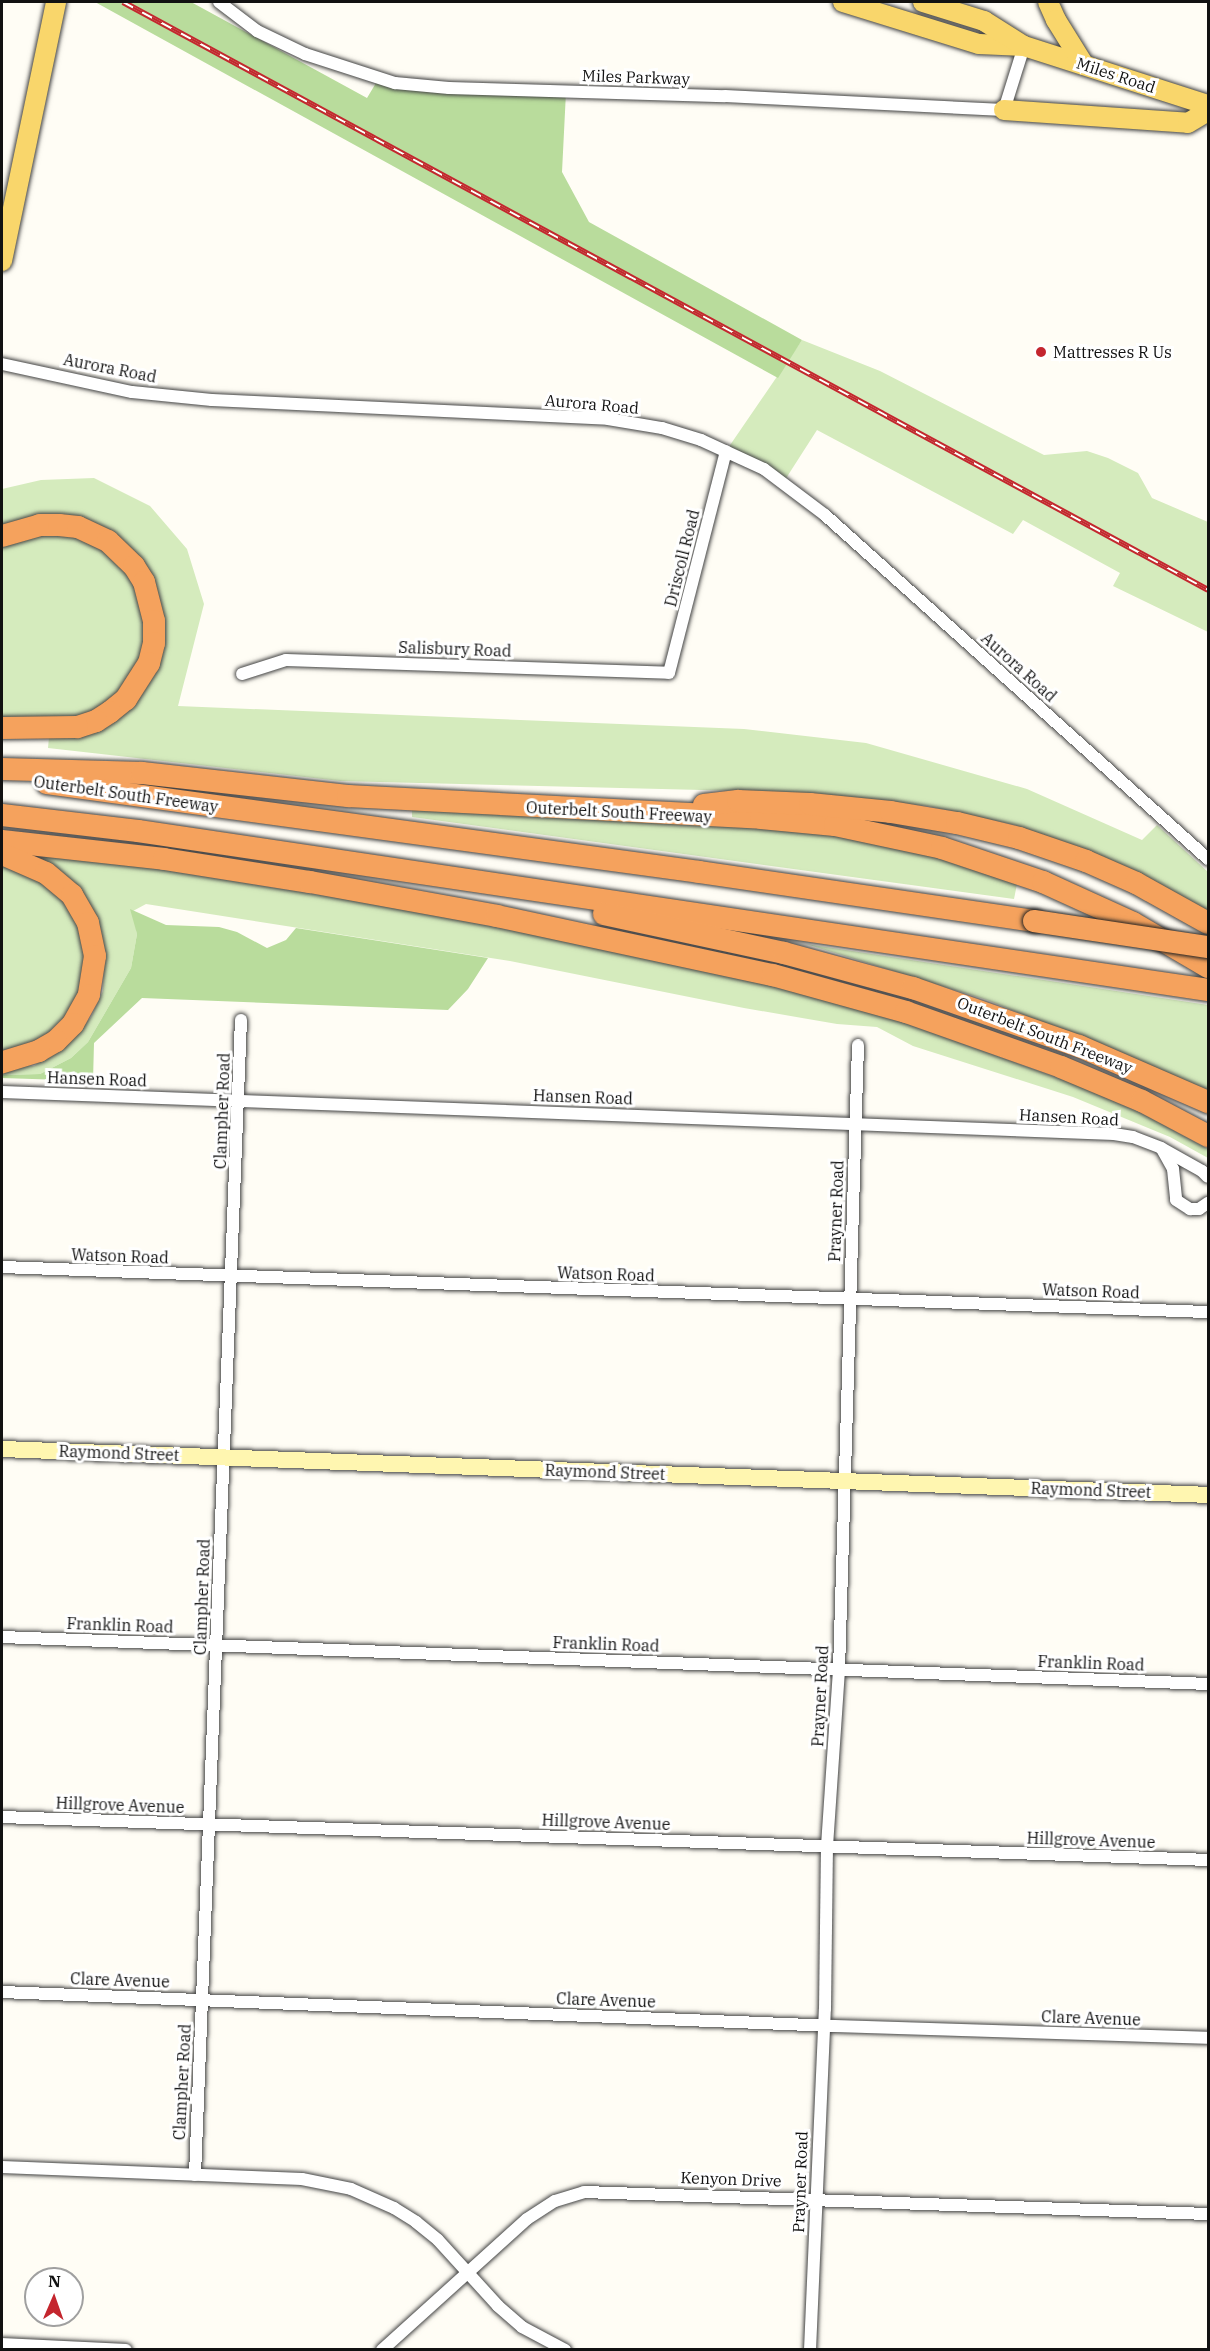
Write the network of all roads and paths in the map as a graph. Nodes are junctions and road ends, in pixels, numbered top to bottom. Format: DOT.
graph roads {
  1 [pos="219,2"];
  2 [pos="843,2"];
  3 [pos="923,2"];
  4 [pos="1048,2"];
  5 [pos="54,11"];
  6 [pos="1024,46"];
  7 [pos="1084,65"];
  8 [pos="1209,105"];
  9 [pos="1004,110"];
  10 [pos="1209,111"];
  11 [pos="2,261"];
  12 [pos="2,364"];
  13 [pos="726,452"];
  14 [pos="2,536"];
  15 [pos="669,673"];
  16 [pos="242,674"];
  17 [pos="2,728"];
  18 [pos="2,770"];
  19 [pos="2,778"];
  20 [pos="637,812"];
  21 [pos="2,815"];
  22 [pos="2,842"];
  23 [pos="2,854"];
  24 [pos="1209,858"];
  25 [pos="457,880"];
  26 [pos="1209,923"];
  27 [pos="1209,947"];
  28 [pos="1209,967"];
  29 [pos="1209,990"];
  30 [pos="241,1020"];
  31 [pos="858,1045"];
  32 [pos="2,1062"];
  33 [pos="2,1092"];
  34 [pos="238,1101"];
  35 [pos="1209,1102"];
  36 [pos="856,1124"];
  37 [pos="1209,1136"];
  38 [pos="1161,1148"];
  39 [pos="1209,1177"];
  40 [pos="1209,1203"];
  41 [pos="2,1267"];
  42 [pos="232,1277"];
  43 [pos="849,1299"];
  44 [pos="1209,1312"];
  45 [pos="2,1449"];
  46 [pos="223,1457"];
  47 [pos="843,1481"];
  48 [pos="1209,1495"];
  49 [pos="2,1636"];
  50 [pos="217,1645"];
  51 [pos="839,1670"];
  52 [pos="1209,1684"];
  53 [pos="2,1816"];
  54 [pos="208,1824"];
  55 [pos="827,1846"];
  56 [pos="1209,1860"];
  57 [pos="2,1992"];
  58 [pos="203,2000"];
  59 [pos="824,2026"];
  60 [pos="1209,2038"];
  61 [pos="2,2167"];
  62 [pos="195,2175"];
  63 [pos="816,2199"];
  64 [pos="1209,2214"];
  65 [pos="468,2272"];
  66 [pos="2,2344"];
  67 [pos="126,2349"];
  68 [pos="382,2349"];
  69 [pos="565,2349"];
  70 [pos="810,2349"];
  1 -- 9 [label="street, Miles Parkway"];
  2 -- 6 [label="main road, Miles Road"];
  3 -- 6 [label="main road, Miles Road"];
  4 -- 7 [label="main road"];
  5 -- 11 [label="main road"];
  6 -- 7 [label="main road, Miles Road"];
  6 -- 9 [label="street"];
  7 -- 8 [label="main road, Miles Road"];
  9 -- 10 [label="main road"];
  12 -- 13 [label="street, Aurora Road"];
  13 -- 15 [label="street, Driscoll Road"];
  13 -- 24 [label="street, Aurora Road"];
  14 -- 17 [label="highway"];
  15 -- 16 [label="street, Salisbury Road"];
  18 -- 20 [label="highway, Outerbelt South Freeway"];
  19 -- 27 [label="highway, Outerbelt South Freeway, bridge"];
  20 -- 26 [label="highway"];
  20 -- 28 [label="highway, Outerbelt South Freeway"];
  21 -- 25 [label="highway, Outerbelt South Freeway"];
  22 -- 37 [label="highway"];
  23 -- 32 [label="highway"];
  25 -- 29 [label="highway, Outerbelt South Freeway"];
  25 -- 35 [label="highway, Outerbelt South Freeway"];
  30 -- 34 [label="street, Clampher Road"];
  31 -- 36 [label="street, Prayner Road"];
  33 -- 34 [label="street, Hansen Road"];
  34 -- 36 [label="street, Hansen Road"];
  34 -- 42 [label="street, Clampher Road"];
  36 -- 38 [label="street, Hansen Road"];
  36 -- 43 [label="street, Prayner Road"];
  38 -- 39 [label="street, Hansen Road"];
  38 -- 40 [label="street"];
  41 -- 42 [label="street, Watson Road"];
  42 -- 43 [label="street, Watson Road"];
  42 -- 46 [label="street, Clampher Road"];
  43 -- 44 [label="street, Watson Road"];
  43 -- 47 [label="street, Prayner Road"];
  45 -- 46 [label="street, Raymond Street"];
  46 -- 47 [label="street, Raymond Street"];
  46 -- 50 [label="street, Clampher Road"];
  47 -- 48 [label="street, Raymond Street"];
  47 -- 51 [label="street, Prayner Road"];
  49 -- 50 [label="street, Franklin Road"];
  50 -- 51 [label="street, Franklin Road"];
  50 -- 54 [label="street, Clampher Road"];
  51 -- 52 [label="street, Franklin Road"];
  51 -- 55 [label="street, Prayner Road"];
  53 -- 54 [label="street, Hillgrove Avenue"];
  54 -- 55 [label="street, Hillgrove Avenue"];
  54 -- 58 [label="street, Clampher Road"];
  55 -- 56 [label="street, Hillgrove Avenue"];
  55 -- 59 [label="street, Prayner Road"];
  57 -- 58 [label="street, Clare Avenue"];
  58 -- 59 [label="street, Clare Avenue"];
  58 -- 62 [label="street, Clampher Road"];
  59 -- 60 [label="street, Clare Avenue"];
  59 -- 63 [label="street, Prayner Road"];
  61 -- 62 [label="street"];
  62 -- 65 [label="street"];
  63 -- 64 [label="street, Kenyon Drive"];
  63 -- 65 [label="street, Kenyon Drive"];
  63 -- 70 [label="street, Prayner Road"];
  65 -- 68 [label="street, Kenyon Drive"];
  65 -- 69 [label="street"];
  66 -- 67 [label="street"];
}
